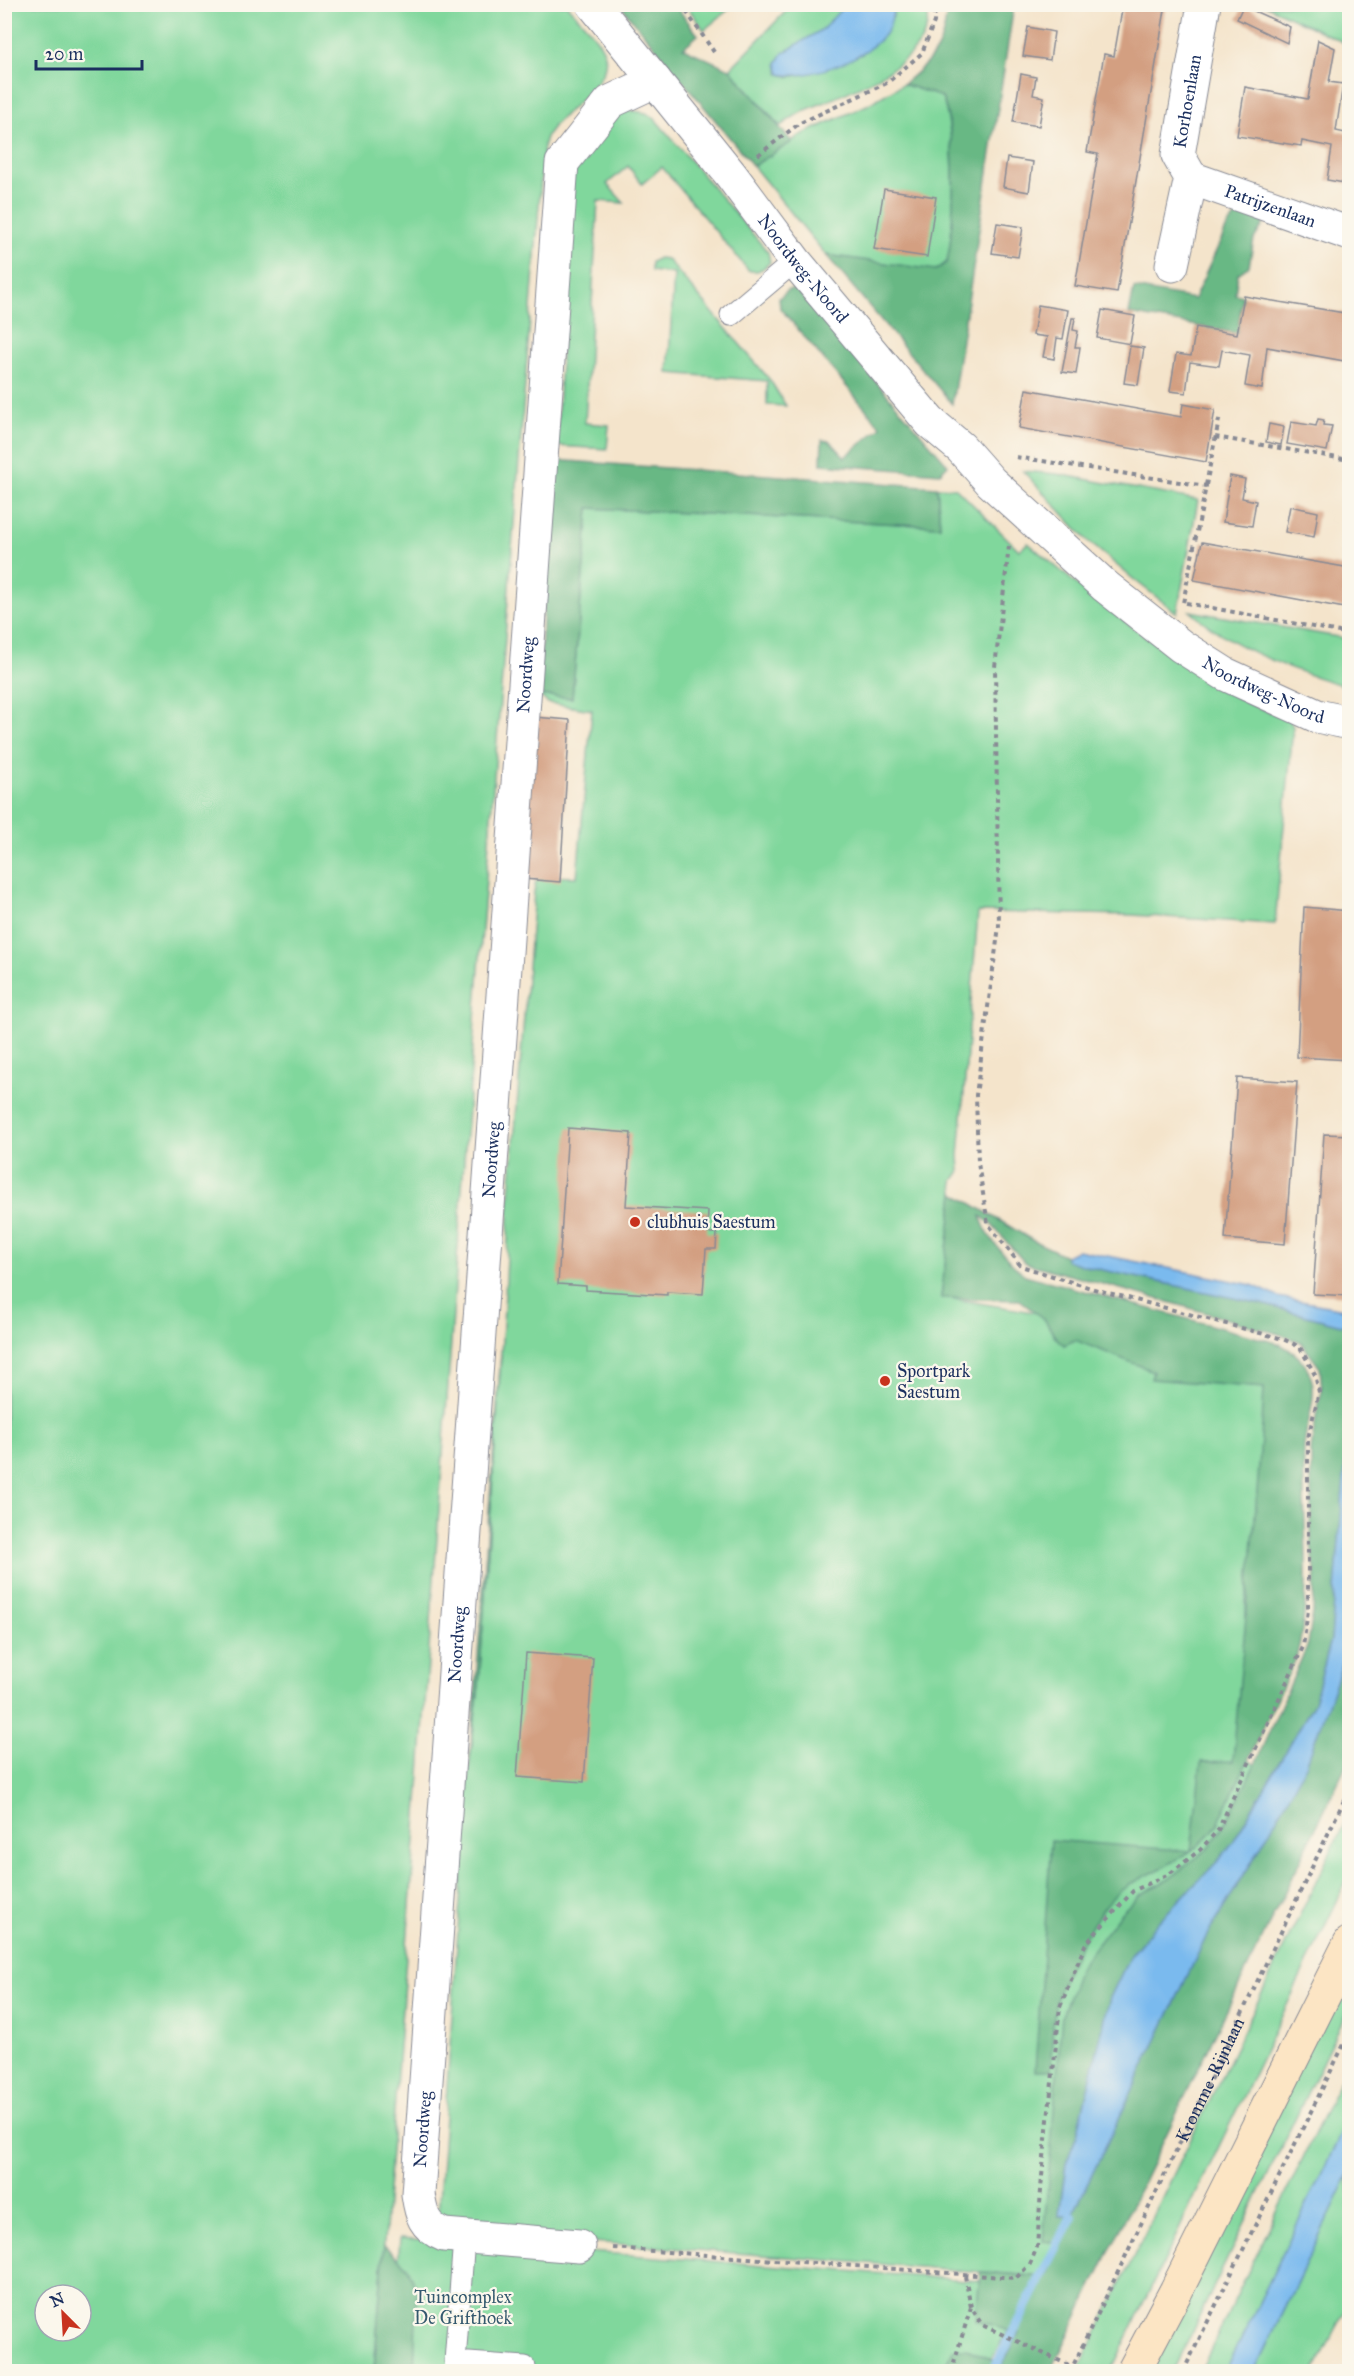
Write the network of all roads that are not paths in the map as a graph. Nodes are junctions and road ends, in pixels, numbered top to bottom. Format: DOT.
graph roads {
  1 [pos="592,4"];
  2 [pos="1204,4"];
  3 [pos="655,81"];
  4 [pos="1191,178"];
  5 [pos="1350,234"];
  6 [pos="795,261"];
  7 [pos="1172,265"];
  8 [pos="731,315"];
  9 [pos="1350,723"];
  10 [pos="1350,1943"];
  11 [pos="464,2238"];
  12 [pos="579,2246"];
  13 [pos="525,2372"];
  14 [pos="1133,2372"];
  1 -- 3 [label="street"];
  2 -- 4 [label="street, Korhoenlaan"];
  3 -- 6 [label="street, Noordweg-Noord"];
  3 -- 11 [label="street, Noordweg"];
  4 -- 5 [label="street, Patrijzenlaan"];
  4 -- 7 [label="street"];
  6 -- 8 [label="lane"];
  6 -- 9 [label="street, Noordweg-Noord"];
  10 -- 14 [label="street"];
  11 -- 12 [label="street, Noordweg"];
  11 -- 13 [label="lane"];
}
